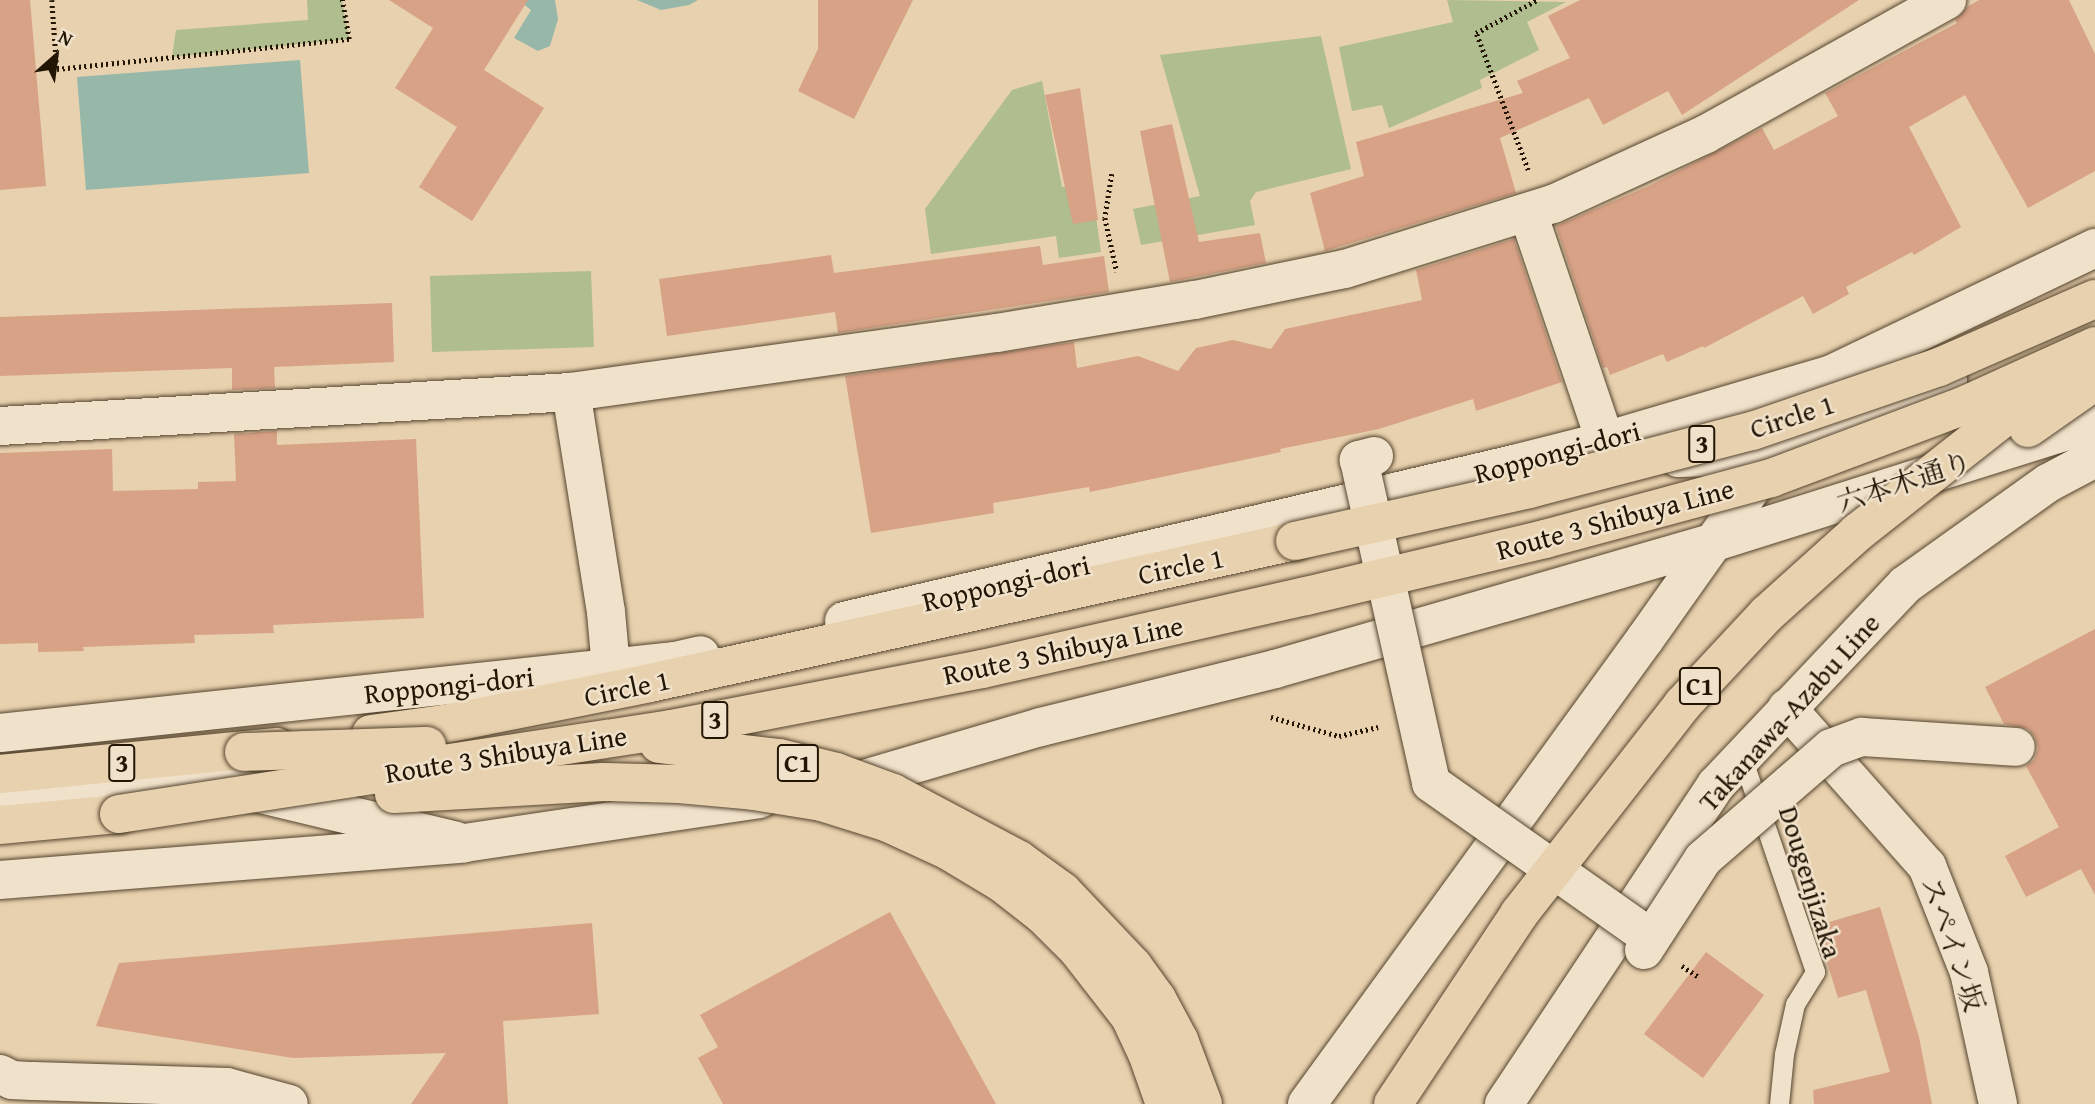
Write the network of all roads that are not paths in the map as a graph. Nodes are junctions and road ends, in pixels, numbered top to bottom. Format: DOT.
graph roads {
  1 [pos="1947,0"];
  2 [pos="1535,211"];
  3 [pos="2095,248"];
  4 [pos="2095,299"];
  5 [pos="2095,315"];
  6 [pos="2095,349"];
  7 [pos="1832,374"];
  8 [pos="2095,381"];
  9 [pos="571,392"];
  10 [pos="2095,422"];
  11 [pos="0,426"];
  12 [pos="1605,441"];
  13 [pos="1374,456"];
  14 [pos="1775,456"];
  15 [pos="2095,458"];
  16 [pos="1518,463"];
  17 [pos="1712,543"];
  18 [pos="611,667"];
  19 [pos="1787,708"];
  20 [pos="0,733"];
  21 [pos="2016,747"];
  22 [pos="244,752"];
  23 [pos="1742,757"];
  24 [pos="0,774"];
  25 [pos="844,786"];
  26 [pos="0,793"];
  27 [pos="119,814"];
  28 [pos="0,825"];
  29 [pos="465,843"];
  30 [pos="0,880"];
  31 [pos="0,1074"];
  32 [pos="289,1104"];
  33 [pos="1165,1104"];
  34 [pos="1182,1104"];
  35 [pos="1203,1104"];
  36 [pos="1307,1104"];
  37 [pos="1393,1104"];
  38 [pos="1423,1104"];
  39 [pos="1504,1104"];
  40 [pos="1779,1104"];
  41 [pos="1998,1104"];
  1 -- 2 [label="main road"];
  2 -- 9 [label="main road"];
  2 -- 12 [label="main road"];
  3 -- 7 [label="main road, Roppongi-dori"];
  4 -- 22 [label="highway, Circle 1 / 3, bridge"];
  5 -- 14 [label="main road"];
  6 -- 27 [label="highway, Route 3 Shibuya Line / 3, bridge"];
  6 -- 37 [label="highway, C1, bridge"];
  7 -- 12 [label="main road, Roppongi-dori"];
  7 -- 14 [label="main road"];
  8 -- 38 [label="highway, C1, bridge"];
  9 -- 11 [label="main road"];
  9 -- 18 [label="main road"];
  10 -- 17 [label="main road, 六本木通り"];
  12 -- 16 [label="main road, Roppongi-dori"];
  13 -- 21 [label="main road, bridge"];
  14 -- 16 [label="main road"];
  14 -- 17 [label="main road"];
  15 -- 19 [label="main road, Takanawa-Azabu Line"];
  16 -- 18 [label="main road, Roppongi-dori"];
  17 -- 25 [label="main road"];
  17 -- 36 [label="main road"];
  18 -- 20 [label="main road, Roppongi-dori"];
  19 -- 23 [label="main road, Takanawa-Azabu Line"];
  19 -- 41 [label="main road, スペイン坂"];
  22 -- 24 [label="highway, 3"];
  22 -- 35 [label="highway, C1, bridge"];
  23 -- 39 [label="main road, Takanawa-Azabu Line"];
  23 -- 40 [label="lane, Dougenjizaka"];
  25 -- 29 [label="main road"];
  25 -- 34 [label="main road"];
  26 -- 29 [label="main road"];
  27 -- 28 [label="highway, Route 3 Shibuya Line / 3"];
  27 -- 33 [label="highway, 3, bridge"];
  29 -- 30 [label="main road"];
  31 -- 32 [label="main road"];
}
